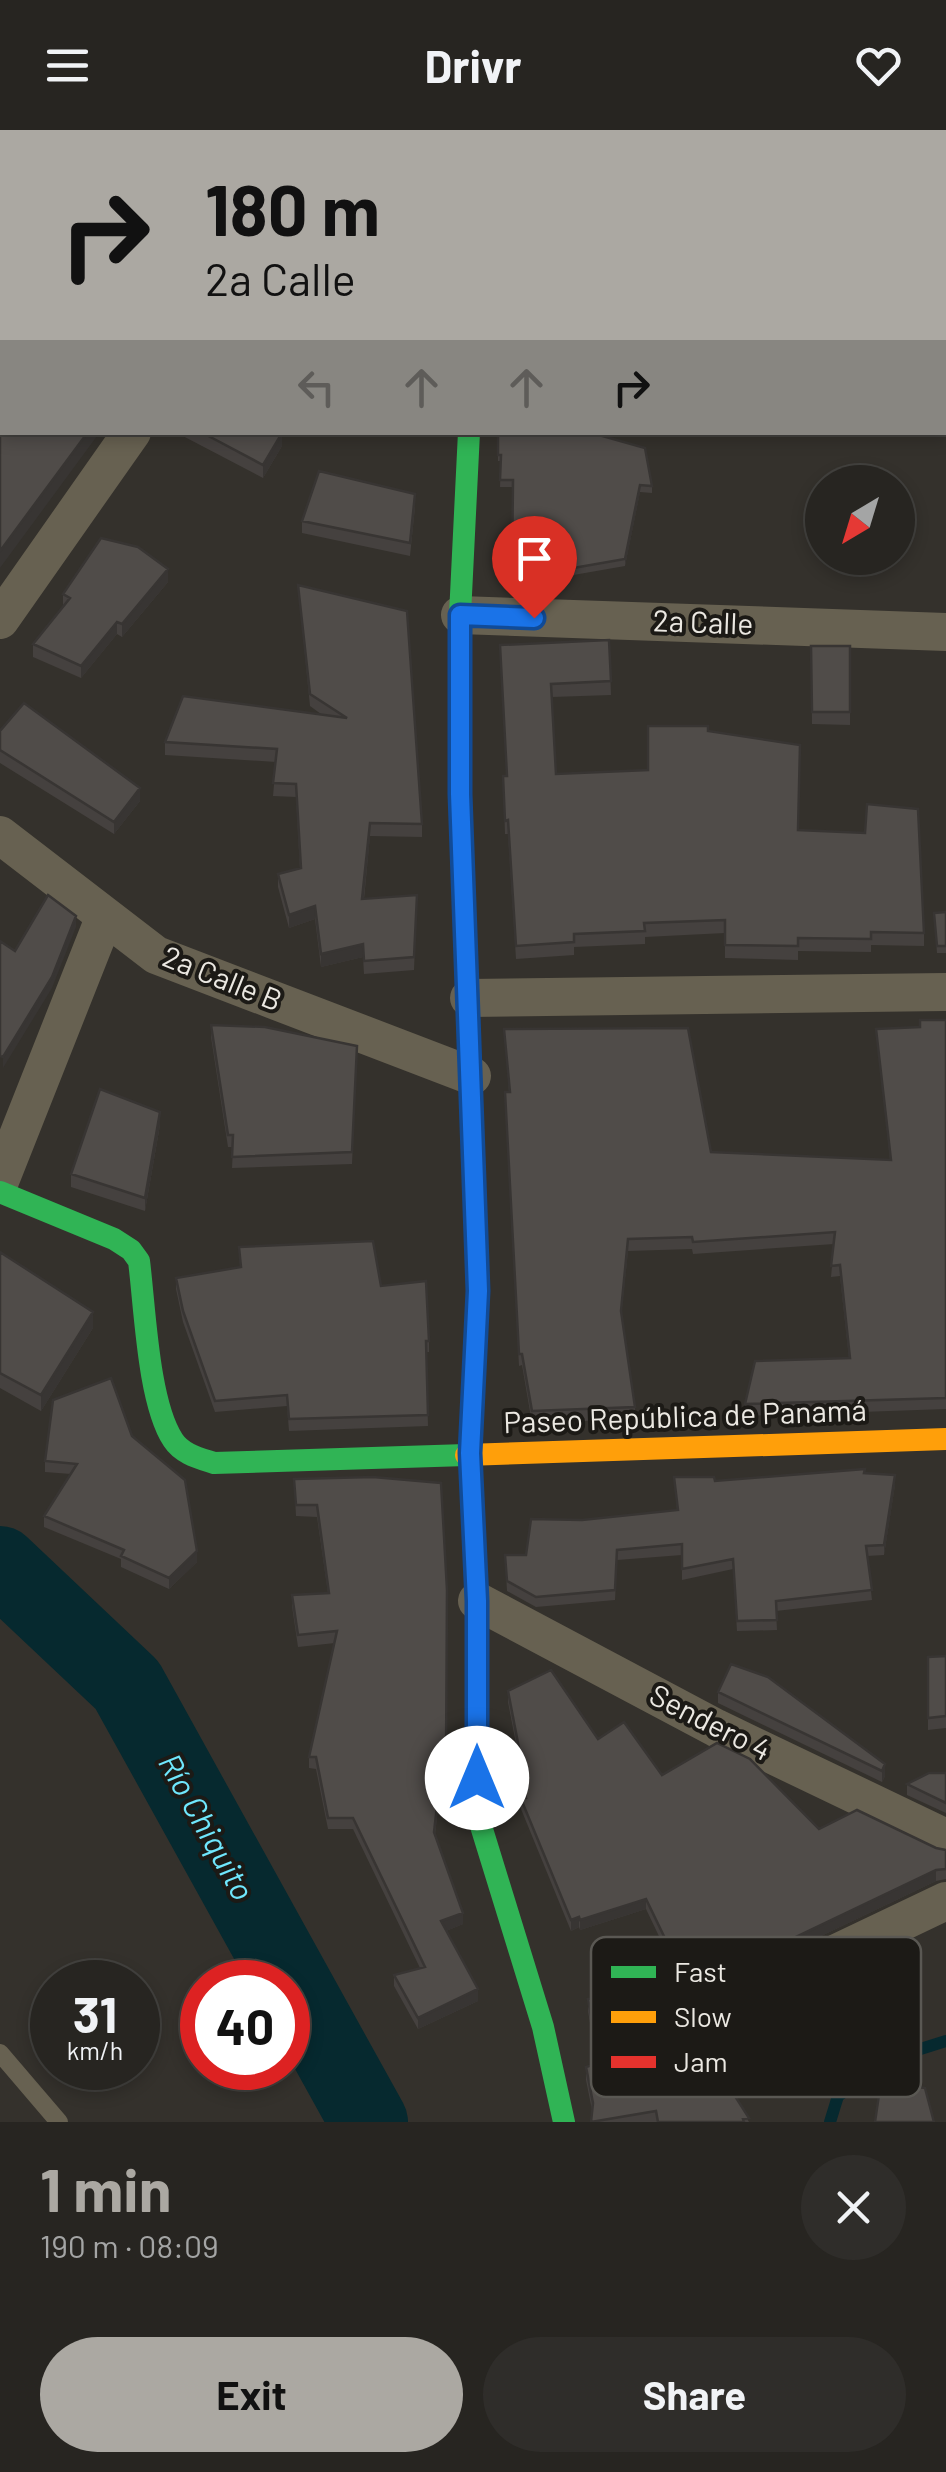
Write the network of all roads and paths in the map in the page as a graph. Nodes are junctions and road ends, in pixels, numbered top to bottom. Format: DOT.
graph roads {
  1 [pos="130,435"];
  2 [pos="468,435"];
  3 [pos="460,615"];
  4 [pos="0,620"];
  5 [pos="946,632"];
  6 [pos="0,835"];
  7 [pos="106,916"];
  8 [pos="946,992"];
  9 [pos="468,998"];
  10 [pos="472,1076"];
  11 [pos="0,1181"];
  12 [pos="0,1192"];
  13 [pos="946,1439"];
  14 [pos="470,1453"];
  15 [pos="477,1601"];
  16 [pos="946,1838"];
  17 [pos="946,1900"];
  18 [pos="867,1937"];
  19 [pos="0,2054"];
  20 [pos="58,2122"];
  21 [pos="564,2122"];
  1 -- 4 [label="street"];
  2 -- 3 [label="street"];
  3 -- 5 [label="street, 2a Calle"];
  3 -- 9 [label="street"];
  6 -- 7 [label="street, 2a Calle B"];
  7 -- 10 [label="street, 2a Calle B"];
  7 -- 11 [label="street"];
  8 -- 9 [label="street"];
  9 -- 10 [label="street"];
  10 -- 14 [label="street"];
  12 -- 14 [label="street, Paseo República de Panamá"];
  13 -- 14 [label="street, Paseo República de Panamá"];
  14 -- 15 [label="street"];
  15 -- 16 [label="street, Sendero 4"];
  15 -- 21 [label="street"];
  17 -- 18 [label="street"];
  19 -- 20 [label="lane"];
}
